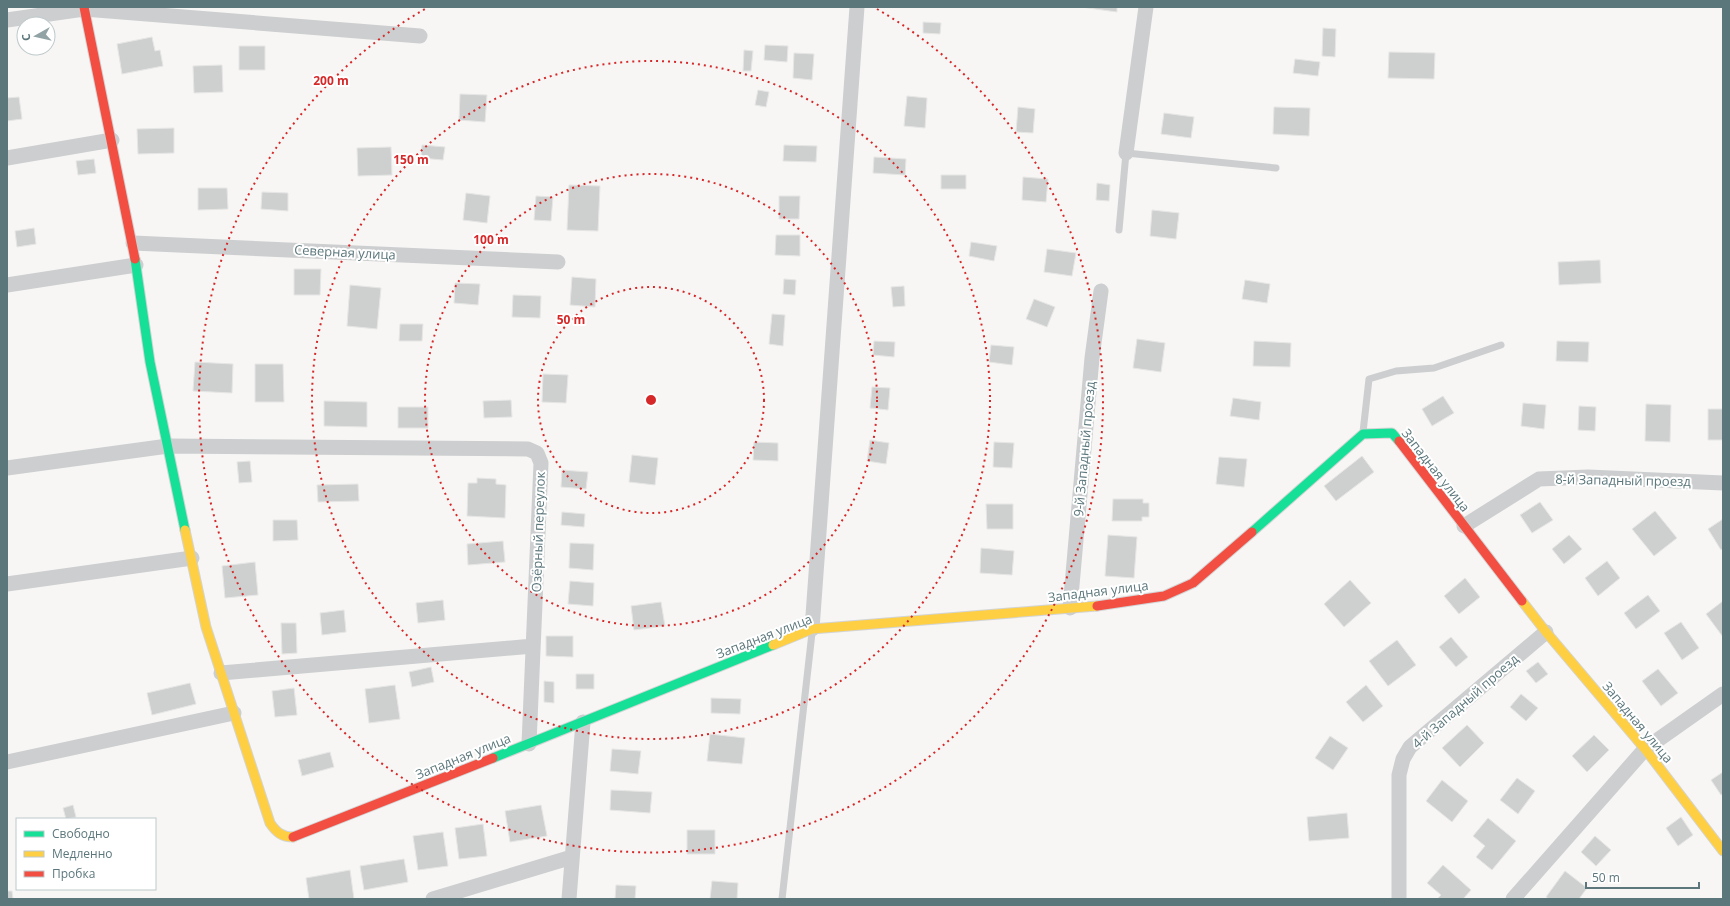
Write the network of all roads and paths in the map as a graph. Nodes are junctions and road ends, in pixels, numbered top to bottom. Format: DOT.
graph roads {
  1 [pos="857,7"];
  2 [pos="1146,7"];
  3 [pos="84,8"];
  4 [pos="7,20"];
  5 [pos="420,36"];
  6 [pos="112,140"];
  7 [pos="1126,152"];
  8 [pos="7,158"];
  9 [pos="1276,168"];
  10 [pos="1119,230"];
  11 [pos="133,243"];
  12 [pos="558,262"];
  13 [pos="136,265"];
  14 [pos="7,285"];
  15 [pos="1102,291"];
  16 [pos="1502,345"];
  17 [pos="1363,434"];
  18 [pos="168,446"];
  19 [pos="7,468"];
  20 [pos="1723,483"];
  21 [pos="1464,526"];
  22 [pos="192,558"];
  23 [pos="7,584"];
  24 [pos="1070,608"];
  25 [pos="812,629"];
  26 [pos="1546,632"];
  27 [pos="533,646"];
  28 [pos="221,673"];
  29 [pos="1723,694"];
  30 [pos="234,713"];
  31 [pos="582,722"];
  32 [pos="529,744"];
  33 [pos="1645,749"];
  34 [pos="7,762"];
  35 [pos="1723,851"];
  36 [pos="572,857"];
  37 [pos="433,899"];
  38 [pos="569,899"];
  39 [pos="782,899"];
  40 [pos="1399,899"];
  41 [pos="1513,899"];
  1 -- 25 [label="street"];
  2 -- 7 [label="street"];
  3 -- 4 [label="street"];
  3 -- 5 [label="street"];
  3 -- 6 [label="street"];
  6 -- 8 [label="street"];
  6 -- 11 [label="street"];
  7 -- 9 [label="lane"];
  7 -- 10 [label="lane"];
  11 -- 12 [label="street, Северная улица"];
  11 -- 13 [label="street"];
  13 -- 14 [label="street"];
  13 -- 18 [label="street"];
  15 -- 24 [label="street, 9-й Западный проезд"];
  16 -- 17 [label="lane"];
  17 -- 21 [label="street, Западная улица"];
  17 -- 24 [label="street, Западная улица"];
  18 -- 19 [label="street, Озёрный переулок"];
  18 -- 22 [label="street"];
  18 -- 27 [label="street, Озёрный переулок"];
  20 -- 21 [label="street, 8-й Западный проезд"];
  21 -- 26 [label="street, Западная улица"];
  22 -- 23 [label="street"];
  22 -- 28 [label="street"];
  24 -- 25 [label="street, Западная улица"];
  25 -- 31 [label="street, Западная улица"];
  25 -- 39 [label="lane"];
  26 -- 33 [label="street, Западная улица"];
  26 -- 40 [label="street, 4-й Западный проезд"];
  27 -- 28 [label="street"];
  27 -- 32 [label="street, Озёрный переулок"];
  28 -- 30 [label="street"];
  29 -- 33 [label="street"];
  30 -- 32 [label="street, Западная улица"];
  30 -- 34 [label="street"];
  31 -- 32 [label="street, Западная улица"];
  31 -- 36 [label="street"];
  33 -- 35 [label="street, Западная улица"];
  33 -- 41 [label="street"];
  36 -- 37 [label="street"];
  36 -- 38 [label="street"];
}
